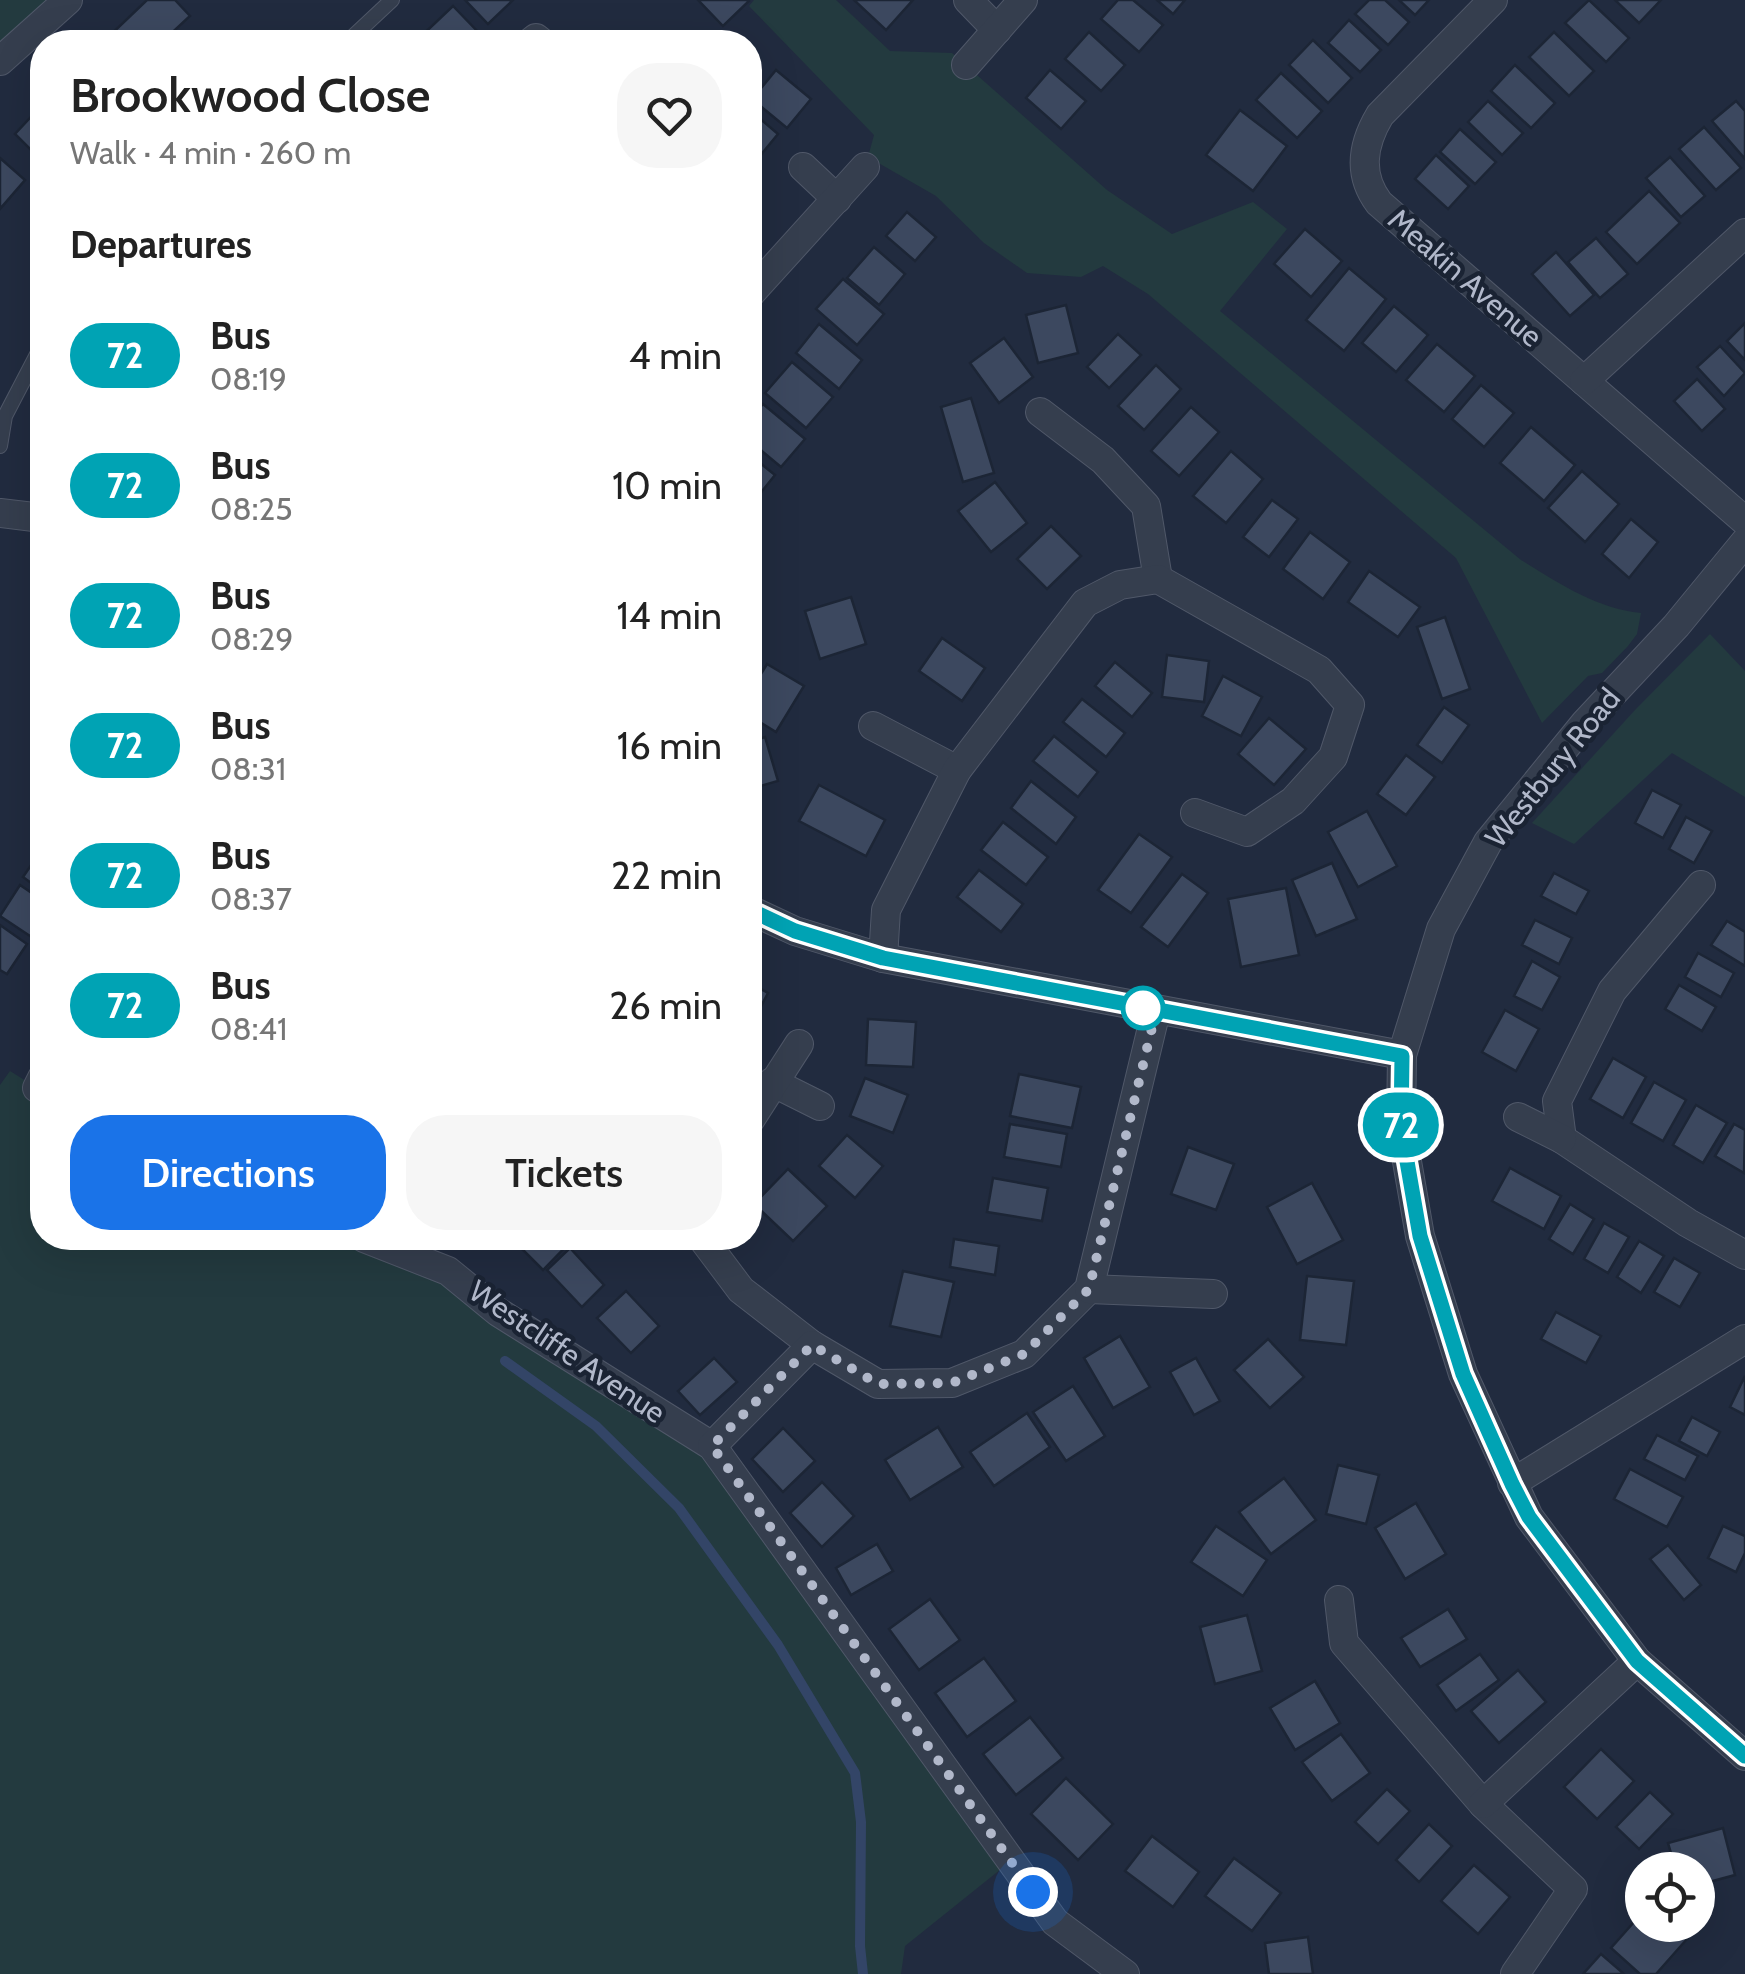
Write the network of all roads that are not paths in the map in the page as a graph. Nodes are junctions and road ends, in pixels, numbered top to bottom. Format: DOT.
graph roads {
  1 [pos="68,0"];
  2 [pos="392,0"];
  3 [pos="968,0"];
  4 [pos="1023,0"];
  5 [pos="1493,0"];
  6 [pos="35,30"];
  7 [pos="360,30"];
  8 [pos="997,30"];
  9 [pos="30,34"];
  10 [pos="0,61"];
  11 [pos="966,65"];
  12 [pos="803,167"];
  13 [pos="865,167"];
  14 [pos="836,199"];
  15 [pos="1745,232"];
  16 [pos="762,281"];
  17 [pos="30,368"];
  18 [pos="1584,381"];
  19 [pos="1040,412"];
  20 [pos="0,446"];
  21 [pos="0,513"];
  22 [pos="30,517"];
  23 [pos="1745,521"];
  24 [pos="1745,542"];
  25 [pos="1158,579"];
  26 [pos="873,726"];
  27 [pos="956,770"];
  28 [pos="1195,814"];
  29 [pos="1701,885"];
  30 [pos="762,916"];
  31 [pos="883,958"];
  32 [pos="1156,1011"];
  33 [pos="799,1044"];
  34 [pos="1402,1056"];
  35 [pos="772,1082"];
  36 [pos="762,1099"];
  37 [pos="820,1106"];
  38 [pos="1518,1117"];
  39 [pos="1562,1139"];
  40 [pos="394,1250"];
  41 [pos="711,1250"];
  42 [pos="1745,1255"];
  43 [pos="1089,1289"];
  44 [pos="1214,1294"];
  45 [pos="1745,1340"];
  46 [pos="812,1345"];
  47 [pos="712,1446"];
  48 [pos="1512,1484"];
  49 [pos="1339,1600"];
  50 [pos="1637,1661"];
  51 [pos="1745,1756"];
  52 [pos="1483,1804"];
  53 [pos="1125,1974"];
  54 [pos="1515,1974"];
  1 -- 6 [label="street"];
  2 -- 7 [label="lane"];
  3 -- 8 [label="street"];
  4 -- 8 [label="street"];
  5 -- 18 [label="street, Meakin Avenue"];
  8 -- 11 [label="street"];
  9 -- 10 [label="street"];
  12 -- 14 [label="street"];
  13 -- 14 [label="street"];
  14 -- 16 [label="street"];
  15 -- 18 [label="street"];
  17 -- 20 [label="lane"];
  18 -- 23 [label="street, Meakin Avenue"];
  19 -- 25 [label="street"];
  21 -- 22 [label="street"];
  24 -- 34 [label="street, Westbury Road"];
  25 -- 27 [label="street"];
  25 -- 28 [label="street"];
  26 -- 27 [label="street"];
  27 -- 31 [label="street"];
  29 -- 39 [label="street"];
  30 -- 31 [label="street"];
  31 -- 32 [label="street"];
  32 -- 34 [label="street"];
  32 -- 43 [label="street"];
  33 -- 35 [label="street"];
  34 -- 48 [label="street, Westbury Road"];
  35 -- 36 [label="street"];
  35 -- 37 [label="street"];
  38 -- 39 [label="street"];
  39 -- 42 [label="street"];
  40 -- 47 [label="street, Westcliffe Avenue"];
  41 -- 46 [label="street"];
  43 -- 44 [label="street"];
  43 -- 46 [label="street"];
  45 -- 48 [label="street"];
  46 -- 47 [label="street"];
  47 -- 53 [label="street, Westcliffe Avenue"];
  48 -- 50 [label="street, Westbury Road"];
  49 -- 52 [label="street"];
  50 -- 51 [label="street, Westbury Road"];
  50 -- 52 [label="street"];
  52 -- 54 [label="street"];
}
